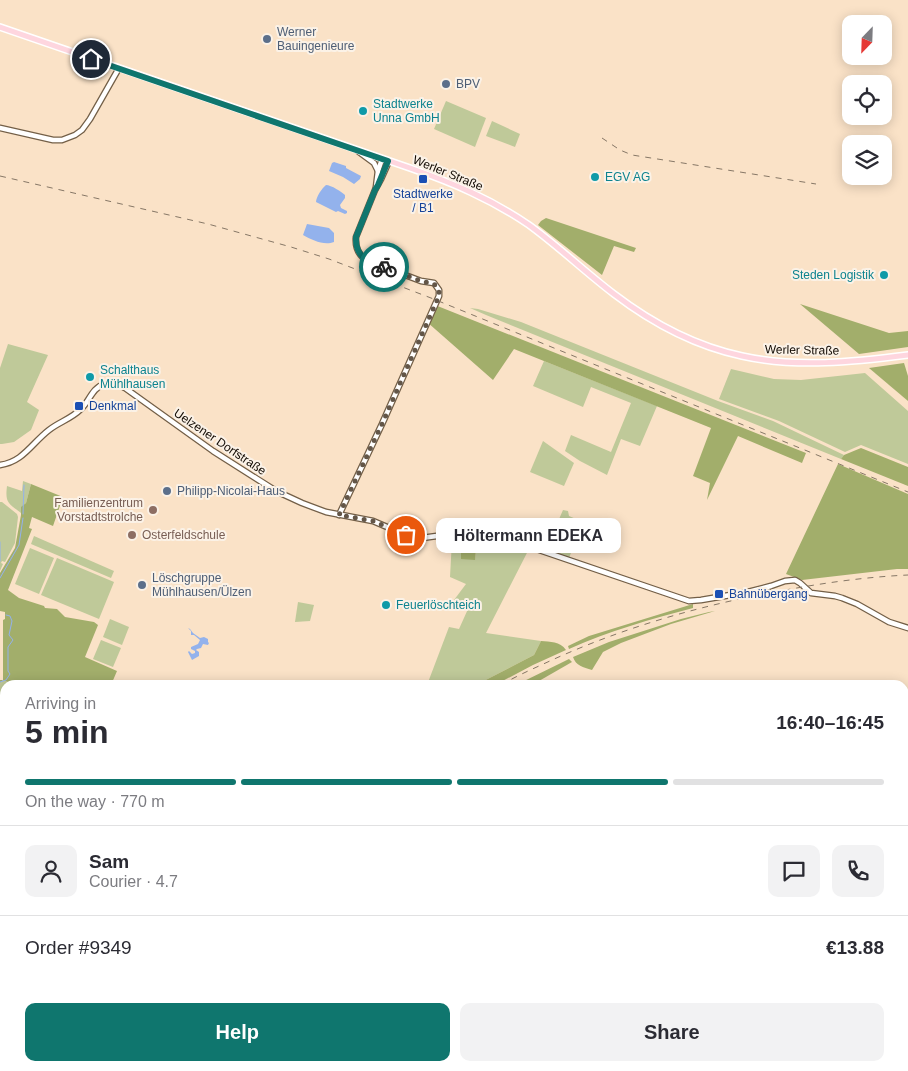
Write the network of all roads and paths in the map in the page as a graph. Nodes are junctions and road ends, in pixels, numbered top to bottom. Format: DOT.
graph roads {
  1 [pos="0,28"];
  2 [pos="118,68"];
  3 [pos="0,128"];
  4 [pos="358,151"];
  5 [pos="386,160"];
  6 [pos="378,171"];
  7 [pos="375,190"];
  8 [pos="908,355"];
  9 [pos="0,466"];
  10 [pos="339,515"];
  11 [pos="908,628"];
  1 -- 2 [label="main road, Werler Straße"];
  2 -- 3 [label="street"];
  2 -- 4 [label="main road, Werler Straße"];
  4 -- 5 [label="main road, Werler Straße"];
  4 -- 6 [label="street"];
  5 -- 6 [label="street"];
  5 -- 7 [label="street"];
  5 -- 8 [label="main road, Werler Straße"];
  6 -- 7 [label="street"];
  7 -- 10 [label="street"];
  9 -- 10 [label="street, Uelzener Dorfstraße"];
  10 -- 11 [label="street, Uelzener Dorfstraße"];
}
